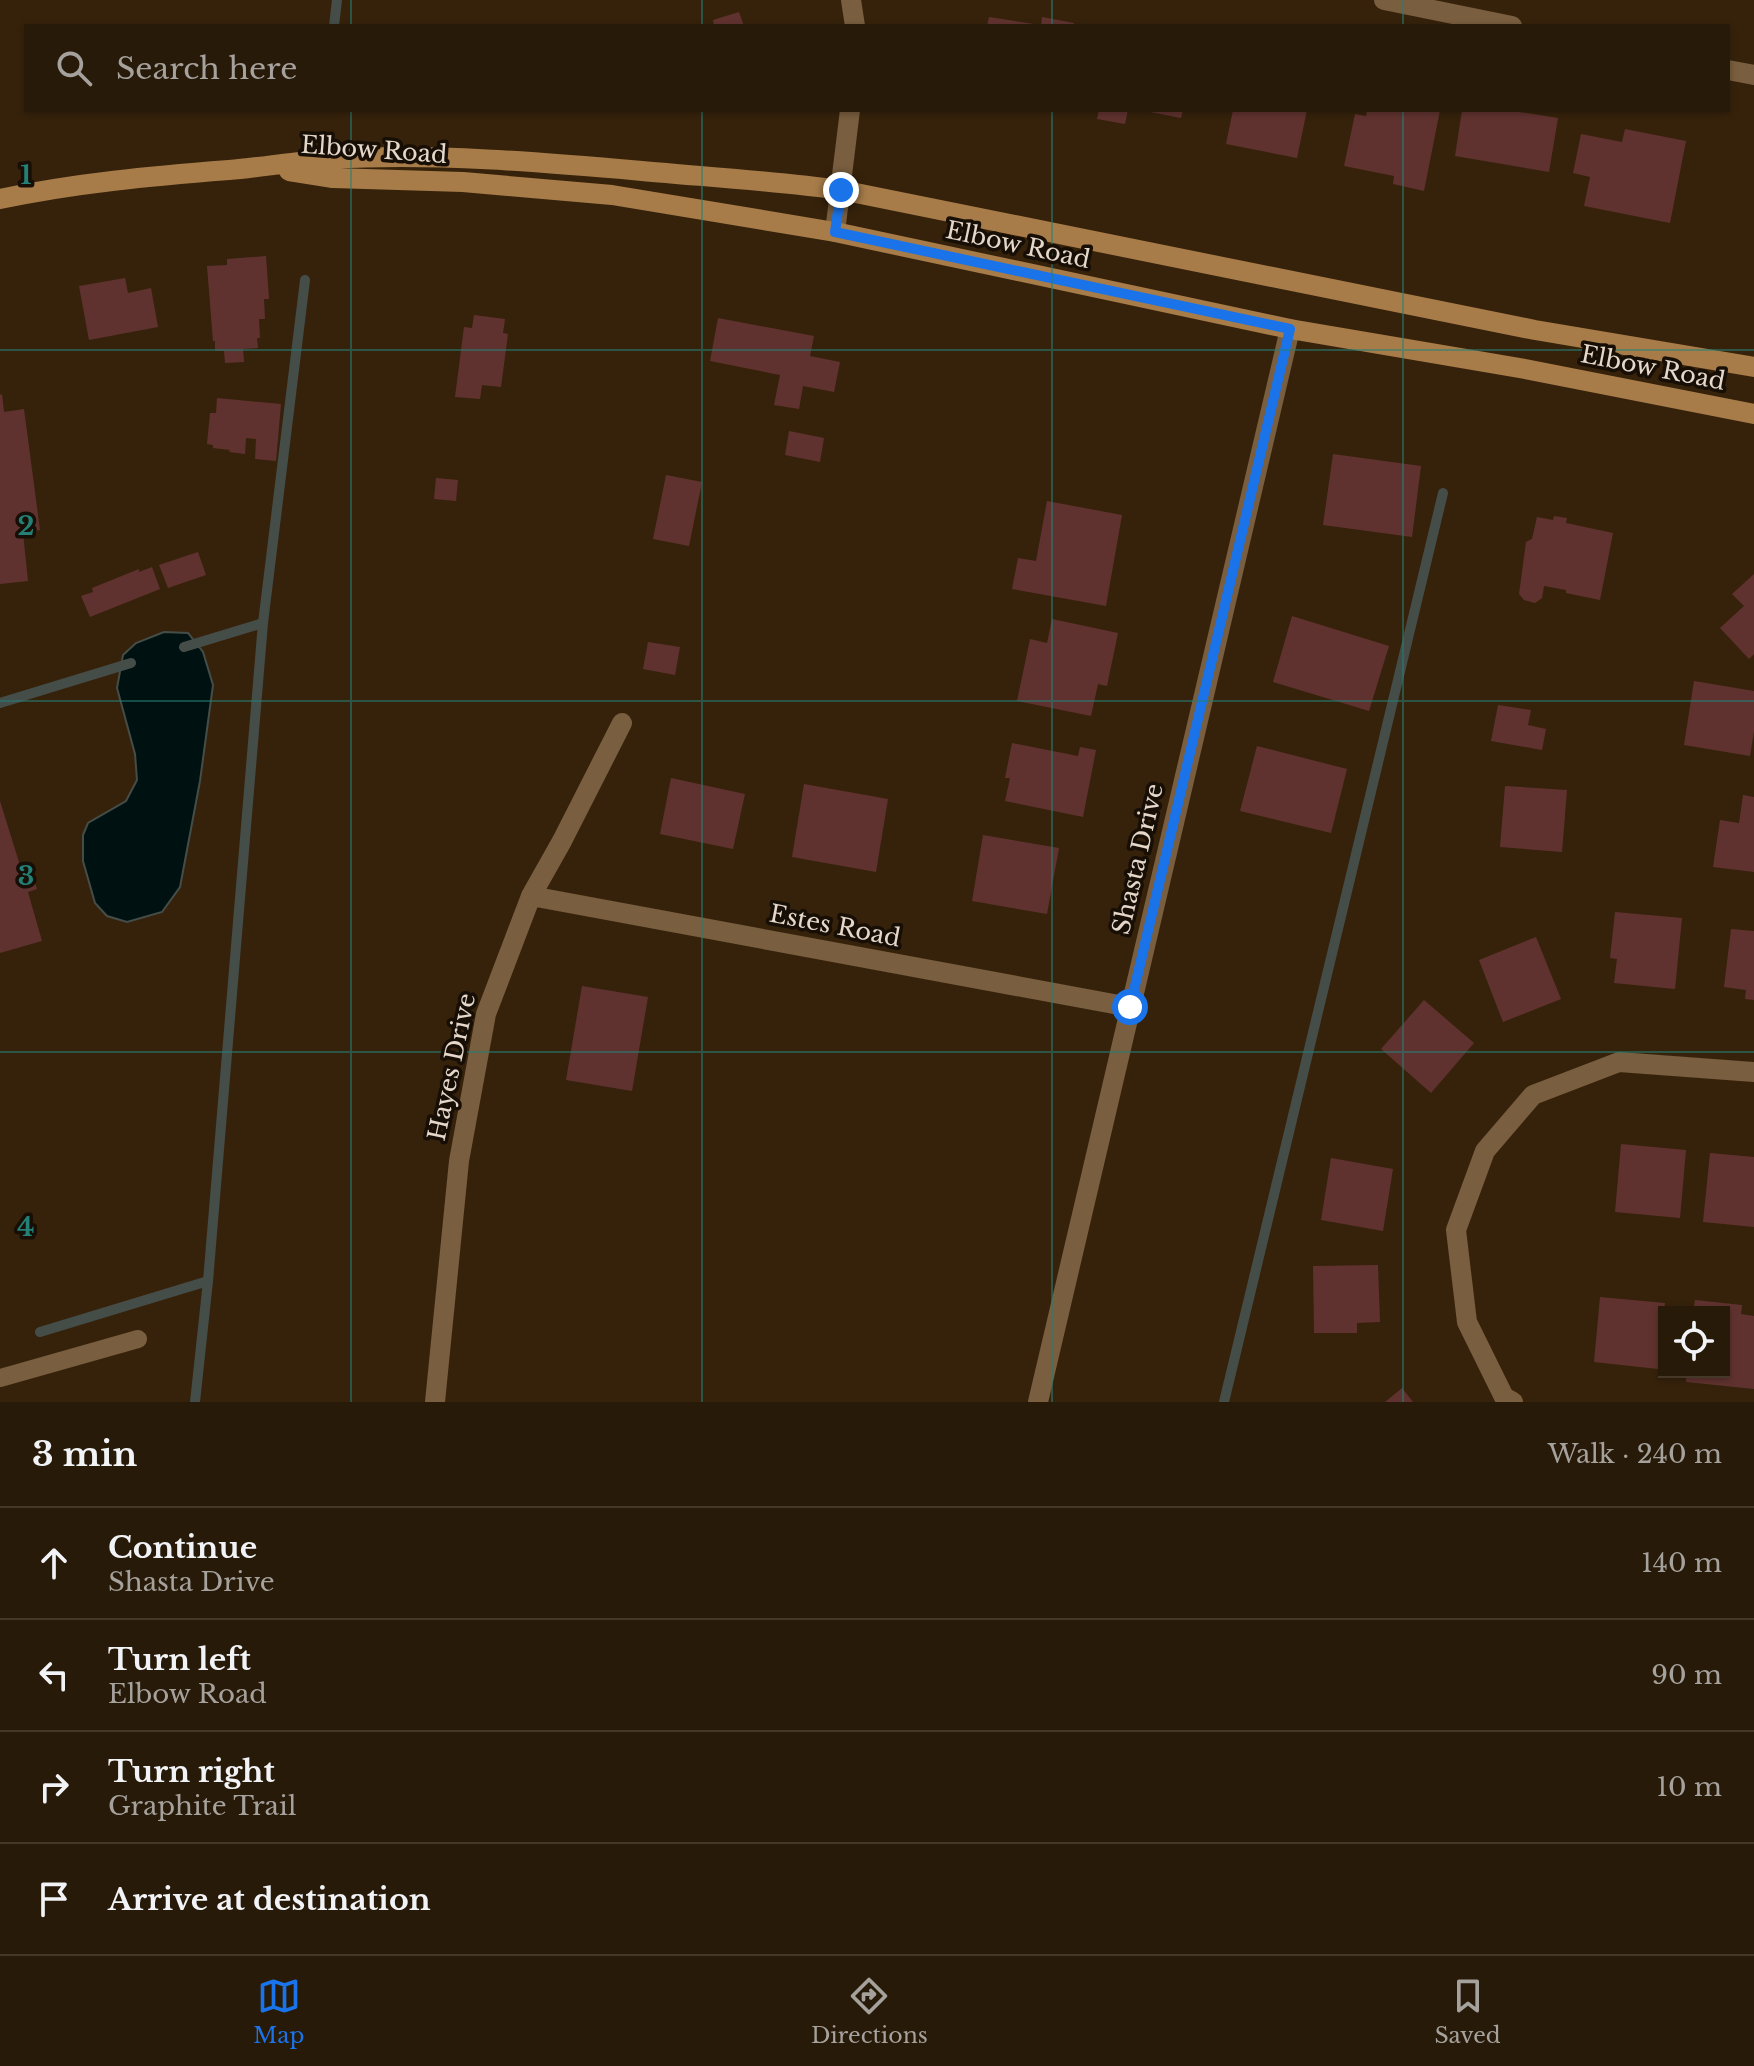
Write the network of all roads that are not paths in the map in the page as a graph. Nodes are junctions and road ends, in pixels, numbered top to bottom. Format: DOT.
graph roads {
  1 [pos="851,0"];
  2 [pos="1384,0"];
  3 [pos="855,24"];
  4 [pos="1502,24"];
  5 [pos="1730,70"];
  6 [pos="1754,75"];
  7 [pos="850,112"];
  8 [pos="266,167"];
  9 [pos="841,190"];
  10 [pos="0,199"];
  11 [pos="835,232"];
  12 [pos="1290,329"];
  13 [pos="1754,367"];
  14 [pos="1754,414"];
  15 [pos="622,723"];
  16 [pos="531,896"];
  17 [pos="1130,1007"];
  18 [pos="1754,1072"];
  19 [pos="138,1339"];
  20 [pos="0,1378"];
  21 [pos="435,1402"];
  22 [pos="1038,1402"];
  23 [pos="1513,1402"];
  1 -- 3 [label="street"];
  2 -- 4 [label="street"];
  5 -- 6 [label="street"];
  7 -- 9 [label="street"];
  8 -- 9 [label="main road, Elbow Road"];
  8 -- 10 [label="main road, Elbow Road"];
  8 -- 11 [label="main road, Elbow Road"];
  9 -- 11 [label="street"];
  9 -- 13 [label="main road, Elbow Road"];
  11 -- 12 [label="main road, Elbow Road"];
  12 -- 14 [label="main road, Elbow Road"];
  12 -- 17 [label="street, Shasta Drive"];
  15 -- 16 [label="street, Hayes Drive"];
  16 -- 17 [label="street, Estes Road"];
  16 -- 21 [label="street, Hayes Drive"];
  17 -- 22 [label="street, Shasta Drive"];
  18 -- 23 [label="street"];
  19 -- 20 [label="lane"];
}
